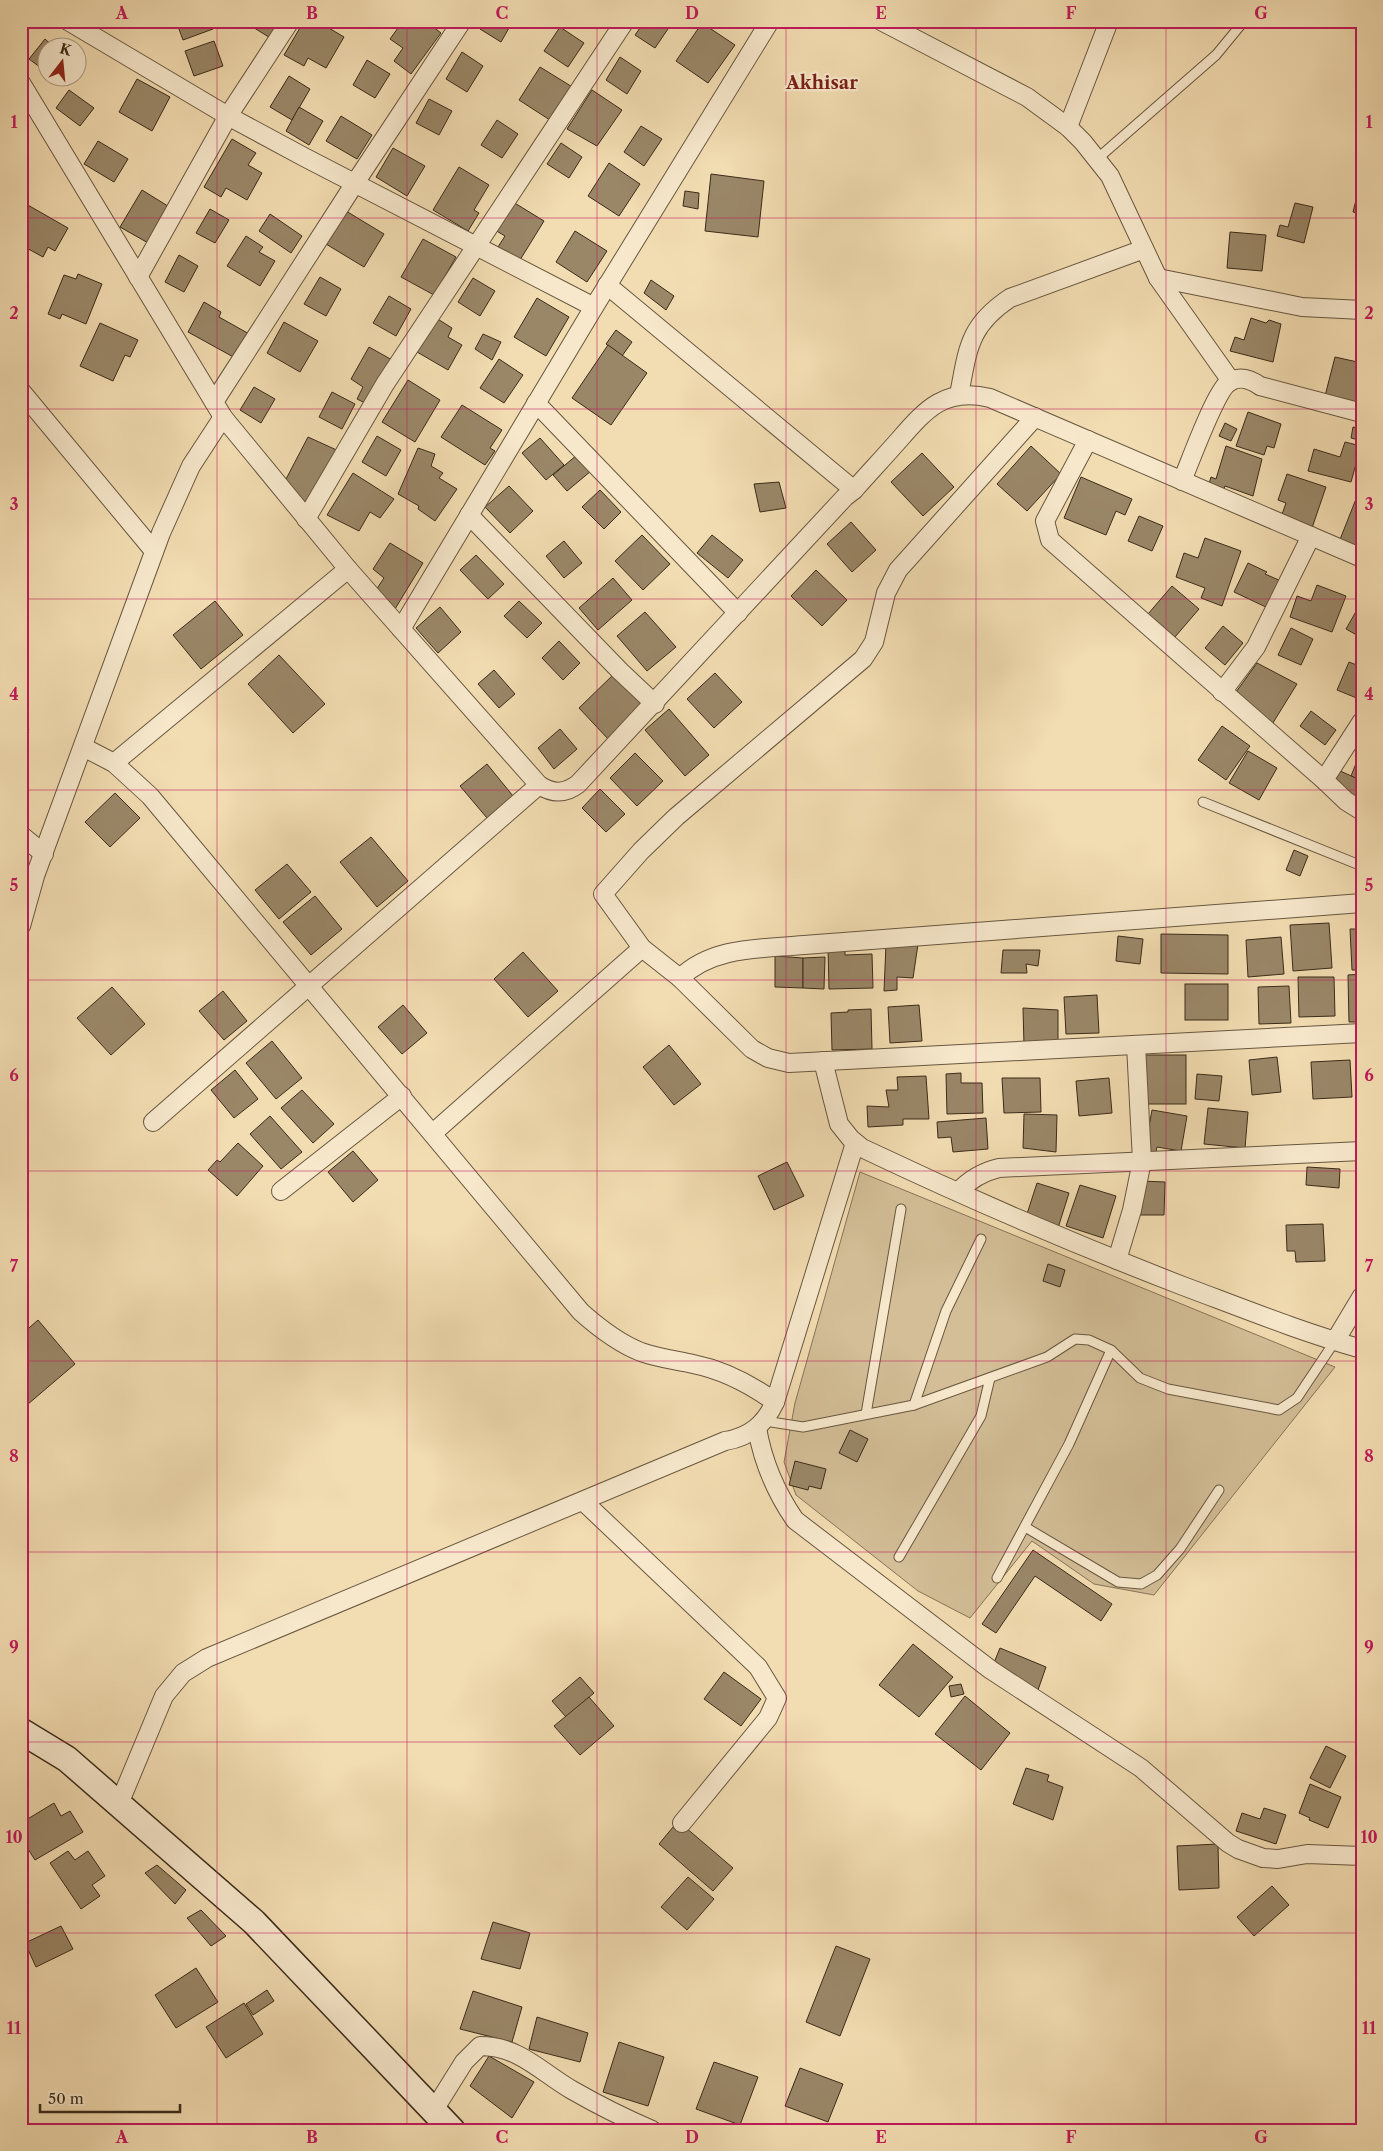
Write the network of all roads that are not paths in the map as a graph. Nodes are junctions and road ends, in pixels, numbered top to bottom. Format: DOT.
graph roads {
  1 [pos="68,21"];
  2 [pos="290,21"];
  3 [pos="462,21"];
  4 [pos="625,21"];
  5 [pos="770,21"];
  6 [pos="881,21"];
  7 [pos="1109,21"];
  8 [pos="1244,21"];
  9 [pos="21,83"];
  10 [pos="228,116"];
  11 [pos="1068,126"];
  12 [pos="1098,158"];
  13 [pos="355,183"];
  14 [pos="476,245"];
  15 [pos="1144,249"];
  16 [pos="138,277"];
  17 [pos="1158,278"];
  18 [pos="607,285"];
  19 [pos="594,307"];
  20 [pos="1362,310"];
  21 [pos="1231,381"];
  22 [pos="21,391"];
  23 [pos="960,395"];
  24 [pos="536,403"];
  25 [pos="219,410"];
  26 [pos="1362,413"];
  27 [pos="1035,417"];
  28 [pos="1088,440"];
  29 [pos="1182,481"];
  30 [pos="854,490"];
  31 [pos="469,515"];
  32 [pos="306,519"];
  33 [pos="1311,536"];
  34 [pos="154,551"];
  35 [pos="1362,558"];
  36 [pos="348,569"];
  37 [pos="738,613"];
  38 [pos="401,629"];
  39 [pos="1222,692"];
  40 [pos="654,704"];
  41 [pos="1362,721"];
  42 [pos="83,747"];
  43 [pos="114,763"];
  44 [pos="1324,780"];
  45 [pos="540,785"];
  46 [pos="1203,802"];
  47 [pos="1362,811"];
  48 [pos="21,835"];
  49 [pos="44,854"];
  50 [pos="1362,866"];
  51 [pos="1362,904"];
  52 [pos="21,926"];
  53 [pos="642,948"];
  54 [pos="680,978"];
  55 [pos="308,985"];
  56 [pos="1362,1033"];
  57 [pos="1136,1045"];
  58 [pos="823,1061"];
  59 [pos="402,1096"];
  60 [pos="153,1122"];
  61 [pos="433,1133"];
  62 [pos="856,1142"];
  63 [pos="1362,1151"];
  64 [pos="1142,1161"];
  65 [pos="281,1191"];
  66 [pos="958,1192"];
  67 [pos="901,1209"];
  68 [pos="982,1239"];
  69 [pos="1117,1260"];
  70 [pos="1362,1296"];
  71 [pos="1335,1341"];
  72 [pos="1362,1349"];
  73 [pos="1111,1350"];
  74 [pos="990,1378"];
  75 [pos="775,1402"];
  76 [pos="914,1405"];
  77 [pos="866,1414"];
  78 [pos="761,1424"];
  79 [pos="1219,1490"];
  80 [pos="584,1501"];
  81 [pos="1025,1527"];
  82 [pos="899,1557"];
  83 [pos="997,1578"];
  84 [pos="21,1731"];
  85 [pos="119,1804"];
  86 [pos="682,1823"];
  87 [pos="1362,1856"];
  88 [pos="434,2110"];
  89 [pos="452,2130"];
  90 [pos="652,2130"];
  1 -- 10 [label="street"];
  2 -- 10 [label="street"];
  3 -- 13 [label="street"];
  4 -- 14 [label="street"];
  5 -- 18 [label="street"];
  6 -- 11 [label="street"];
  7 -- 11 [label="street"];
  8 -- 12 [label="lane"];
  9 -- 16 [label="street"];
  10 -- 13 [label="street"];
  10 -- 16 [label="street"];
  11 -- 12 [label="street"];
  12 -- 15 [label="street"];
  13 -- 14 [label="street"];
  13 -- 25 [label="street"];
  14 -- 19 [label="street"];
  14 -- 32 [label="street"];
  15 -- 17 [label="street"];
  15 -- 23 [label="street"];
  16 -- 25 [label="street"];
  17 -- 20 [label="street"];
  17 -- 21 [label="street"];
  18 -- 19 [label="street"];
  18 -- 30 [label="street"];
  19 -- 24 [label="street"];
  21 -- 26 [label="street"];
  21 -- 29 [label="street"];
  22 -- 34 [label="street"];
  23 -- 27 [label="street"];
  23 -- 30 [label="street"];
  24 -- 31 [label="street"];
  24 -- 37 [label="street"];
  25 -- 32 [label="street"];
  25 -- 34 [label="street"];
  27 -- 28 [label="street"];
  27 -- 53 [label="street"];
  28 -- 29 [label="street"];
  28 -- 39 [label="street"];
  29 -- 33 [label="street"];
  30 -- 37 [label="street"];
  31 -- 38 [label="street"];
  31 -- 40 [label="street"];
  32 -- 36 [label="street"];
  33 -- 35 [label="street"];
  33 -- 39 [label="street"];
  34 -- 42 [label="street"];
  36 -- 38 [label="street"];
  36 -- 43 [label="street"];
  37 -- 40 [label="street"];
  38 -- 45 [label="street"];
  39 -- 44 [label="street"];
  40 -- 45 [label="street"];
  41 -- 44 [label="street"];
  42 -- 43 [label="street"];
  42 -- 49 [label="street"];
  43 -- 55 [label="street"];
  44 -- 47 [label="street"];
  45 -- 55 [label="street"];
  46 -- 50 [label="lane"];
  48 -- 49 [label="street"];
  49 -- 52 [label="street"];
  51 -- 54 [label="street"];
  53 -- 54 [label="street"];
  53 -- 61 [label="street"];
  54 -- 58 [label="street"];
  55 -- 59 [label="street"];
  55 -- 60 [label="street"];
  56 -- 57 [label="street"];
  57 -- 58 [label="street"];
  57 -- 64 [label="street"];
  58 -- 62 [label="street"];
  59 -- 61 [label="street"];
  59 -- 65 [label="street"];
  61 -- 75 [label="street"];
  62 -- 66 [label="street"];
  62 -- 75 [label="street"];
  63 -- 64 [label="street"];
  64 -- 66 [label="street"];
  64 -- 69 [label="street"];
  66 -- 69 [label="street"];
  67 -- 77 [label="lane"];
  68 -- 76 [label="lane"];
  69 -- 71 [label="street"];
  70 -- 71 [label="street"];
  71 -- 72 [label="street"];
  71 -- 73 [label="lane"];
  73 -- 74 [label="lane"];
  73 -- 81 [label="lane"];
  74 -- 76 [label="lane"];
  74 -- 82 [label="lane"];
  75 -- 78 [label="street"];
  76 -- 77 [label="lane"];
  77 -- 78 [label="lane"];
  78 -- 80 [label="street"];
  78 -- 87 [label="street"];
  79 -- 81 [label="lane"];
  80 -- 85 [label="street"];
  80 -- 86 [label="street"];
  81 -- 83 [label="lane"];
  84 -- 85 [label="street"];
  85 -- 88 [label="street"];
  88 -- 89 [label="street"];
  88 -- 90 [label="street"];
}
